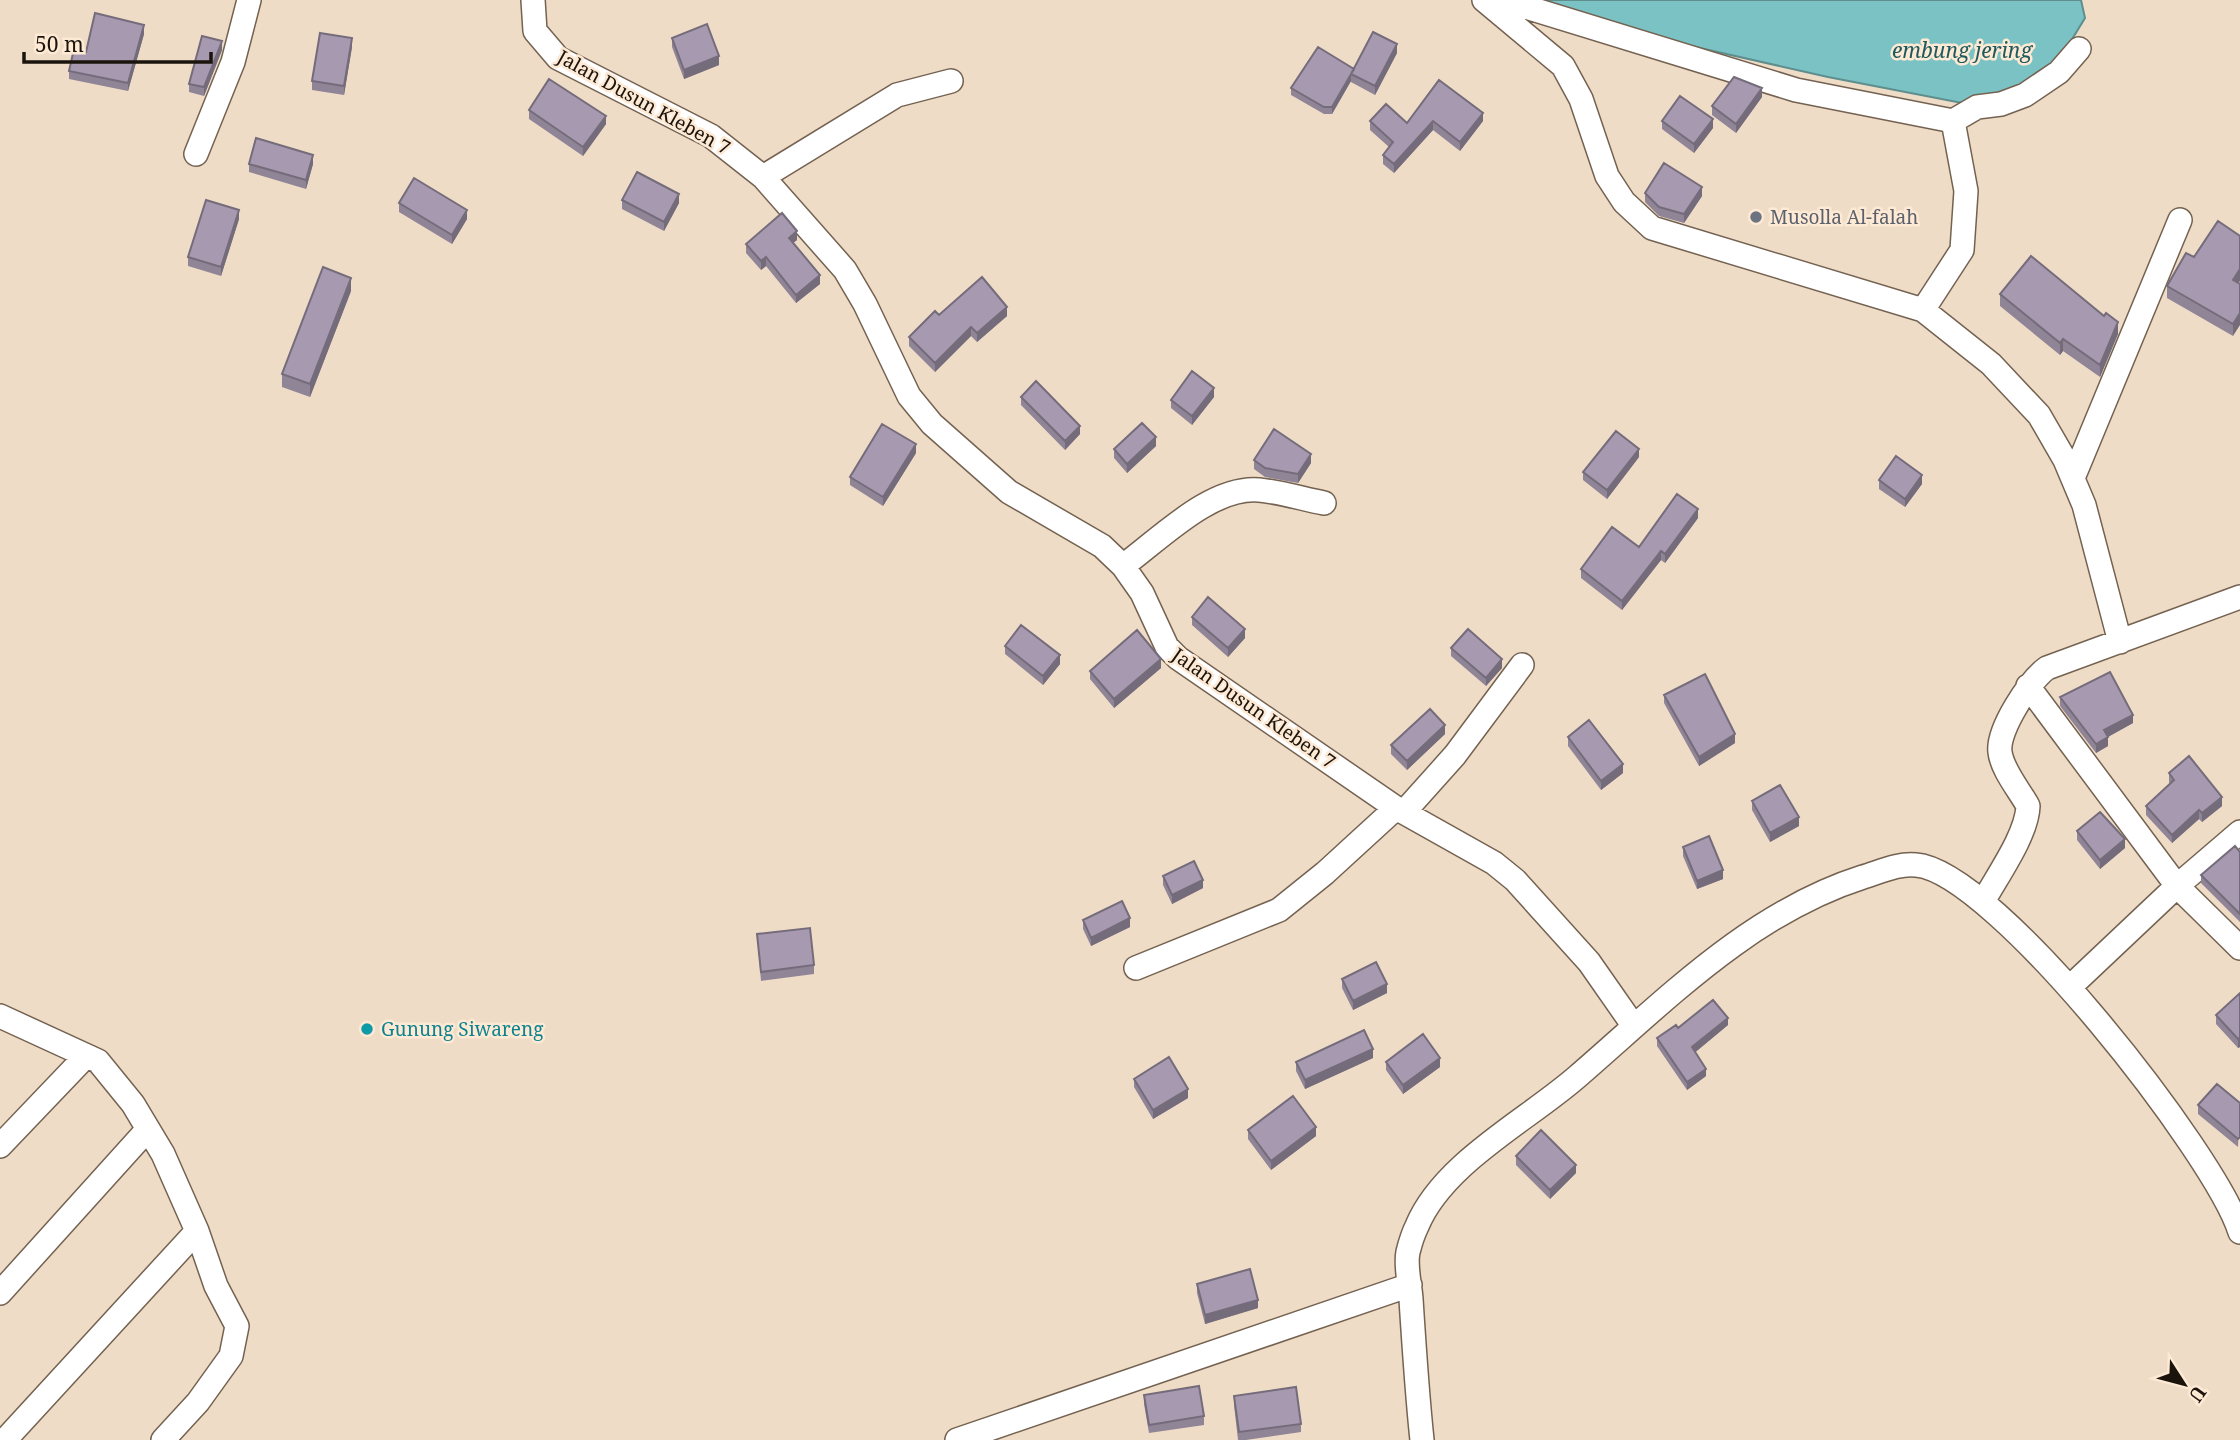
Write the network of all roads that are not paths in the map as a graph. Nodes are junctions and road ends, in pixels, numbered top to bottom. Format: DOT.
graph roads {
  1 [pos="533,0"];
  2 [pos="1484,0"];
  3 [pos="1503,0"];
  4 [pos="249,4"];
  5 [pos="2079,49"];
  6 [pos="951,81"];
  7 [pos="1953,121"];
  8 [pos="196,154"];
  9 [pos="763,177"];
  10 [pos="2179,220"];
  11 [pos="1923,310"];
  12 [pos="2073,478"];
  13 [pos="1324,503"];
  14 [pos="1123,566"];
  15 [pos="2240,597"];
  16 [pos="2120,642"];
  17 [pos="1522,664"];
  18 [pos="2028,686"];
  19 [pos="1400,810"];
  20 [pos="2240,832"];
  21 [pos="2177,886"];
  22 [pos="1983,902"];
  23 [pos="2240,948"];
  24 [pos="1136,968"];
  25 [pos="2070,987"];
  26 [pos="0,1016"];
  27 [pos="1633,1025"];
  28 [pos="86,1056"];
  29 [pos="148,1129"];
  30 [pos="0,1146"];
  31 [pos="2238,1220"];
  32 [pos="197,1231"];
  33 [pos="1410,1285"];
  34 [pos="0,1293"];
  35 [pos="5,1440"];
  36 [pos="163,1440"];
  37 [pos="957,1440"];
  38 [pos="1422,1440"];
  1 -- 9 [label="street, Jalan Dusun Kleben 7"];
  2 -- 11 [label="street"];
  3 -- 7 [label="street"];
  4 -- 8 [label="street"];
  5 -- 7 [label="street"];
  6 -- 9 [label="street"];
  7 -- 11 [label="street"];
  9 -- 14 [label="street, Jalan Dusun Kleben 7"];
  10 -- 12 [label="street"];
  11 -- 12 [label="street"];
  12 -- 16 [label="street"];
  13 -- 14 [label="street"];
  14 -- 19 [label="street, Jalan Dusun Kleben 7"];
  15 -- 16 [label="street"];
  16 -- 18 [label="street"];
  17 -- 19 [label="street"];
  18 -- 21 [label="street"];
  18 -- 22 [label="street"];
  19 -- 24 [label="street"];
  19 -- 27 [label="street, Jalan Dusun Kleben 7"];
  20 -- 21 [label="street"];
  21 -- 23 [label="street"];
  21 -- 25 [label="street"];
  22 -- 25 [label="street"];
  22 -- 27 [label="street"];
  25 -- 31 [label="street"];
  26 -- 28 [label="street"];
  27 -- 33 [label="street"];
  28 -- 29 [label="street"];
  28 -- 30 [label="street"];
  29 -- 32 [label="street"];
  29 -- 34 [label="street"];
  32 -- 35 [label="street"];
  32 -- 36 [label="street"];
  33 -- 37 [label="street"];
  33 -- 38 [label="street"];
}
